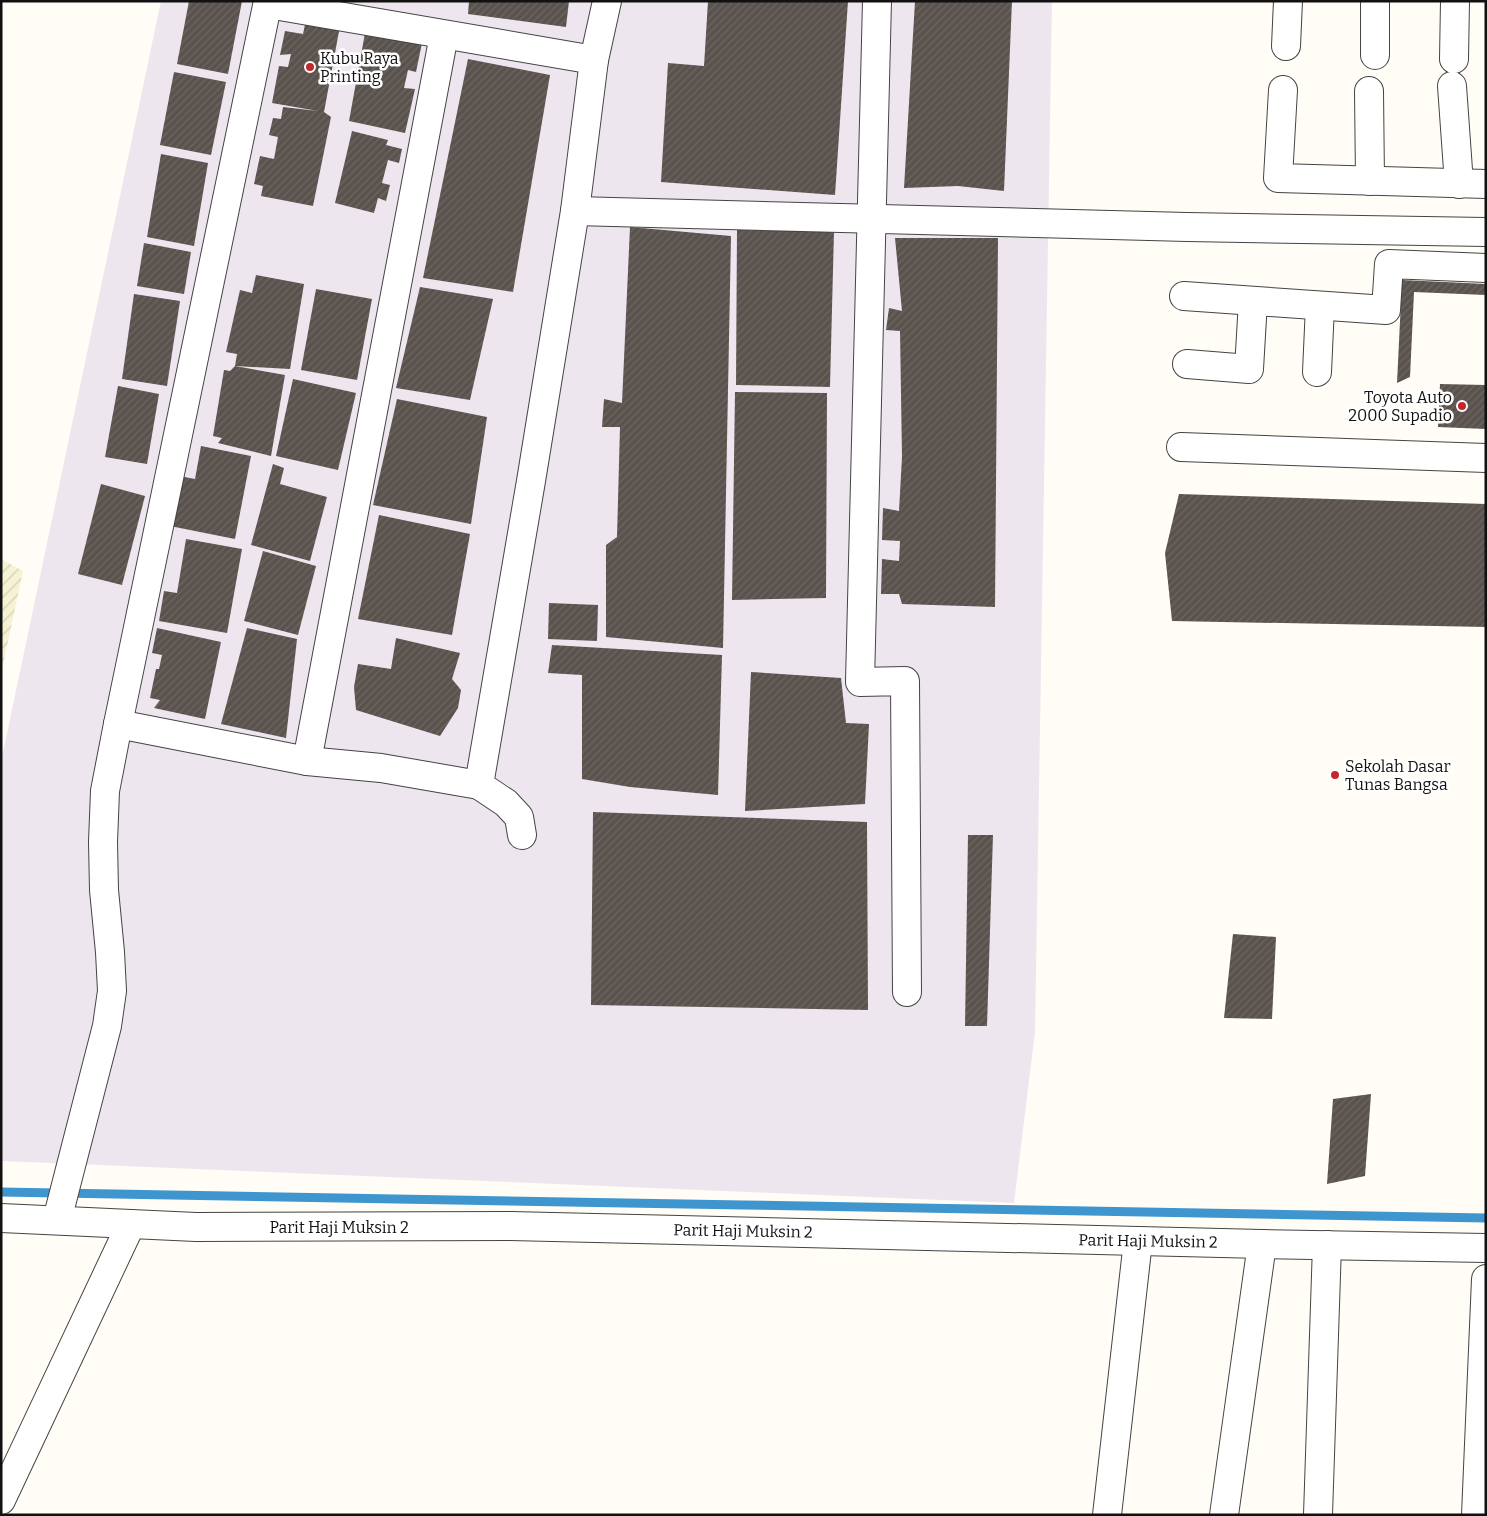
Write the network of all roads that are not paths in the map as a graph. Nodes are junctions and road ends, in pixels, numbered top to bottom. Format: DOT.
graph roads {
  1 [pos="607,1"];
  2 [pos="877,1"];
  3 [pos="1288,1"];
  4 [pos="1375,1"];
  5 [pos="1455,1"];
  6 [pos="268,2"];
  7 [pos="444,35"];
  8 [pos="1286,46"];
  9 [pos="1375,55"];
  10 [pos="1454,59"];
  11 [pos="594,60"];
  12 [pos="1452,86"];
  13 [pos="1283,90"];
  14 [pos="1369,91"];
  15 [pos="1370,181"];
  16 [pos="1458,184"];
  17 [pos="1486,184"];
  18 [pos="575,211"];
  19 [pos="873,218"];
  20 [pos="1486,232"];
  21 [pos="1486,268"];
  22 [pos="1184,296"];
  23 [pos="1253,301"];
  24 [pos="1320,306"];
  25 [pos="1187,364"];
  26 [pos="1317,372"];
  27 [pos="1181,447"];
  28 [pos="1486,458"];
  29 [pos="118,724"];
  30 [pos="308,761"];
  31 [pos="479,785"];
  32 [pos="522,835"];
  33 [pos="908,992"];
  34 [pos="1,1218"];
  35 [pos="57,1220"];
  36 [pos="131,1224"];
  37 [pos="1138,1241"];
  38 [pos="1262,1244"];
  39 [pos="1327,1245"];
  40 [pos="1486,1248"];
  41 [pos="1486,1279"];
  42 [pos="1,1500"];
  43 [pos="1108,1515"];
  44 [pos="1224,1515"];
  45 [pos="1318,1515"];
  46 [pos="1476,1515"];
  1 -- 11 [label="street"];
  2 -- 19 [label="street"];
  3 -- 8 [label="street"];
  4 -- 9 [label="street"];
  5 -- 10 [label="street"];
  6 -- 7 [label="street"];
  6 -- 29 [label="street"];
  7 -- 11 [label="street"];
  7 -- 30 [label="street"];
  11 -- 18 [label="street"];
  12 -- 16 [label="street"];
  13 -- 15 [label="street"];
  14 -- 15 [label="street"];
  15 -- 16 [label="street"];
  16 -- 17 [label="street"];
  18 -- 19 [label="street"];
  18 -- 31 [label="street"];
  19 -- 20 [label="street"];
  19 -- 33 [label="street"];
  21 -- 24 [label="street"];
  22 -- 23 [label="street"];
  23 -- 24 [label="street"];
  23 -- 25 [label="street"];
  24 -- 26 [label="street"];
  27 -- 28 [label="street"];
  29 -- 30 [label="street"];
  29 -- 35 [label="street"];
  30 -- 31 [label="street"];
  31 -- 32 [label="street"];
  34 -- 35 [label="street, Parit Haji Muksin 2"];
  35 -- 36 [label="street, Parit Haji Muksin 2"];
  36 -- 37 [label="street, Parit Haji Muksin 2"];
  36 -- 42 [label="street"];
  37 -- 38 [label="street, Parit Haji Muksin 2"];
  37 -- 43 [label="street"];
  38 -- 39 [label="street, Parit Haji Muksin 2"];
  38 -- 44 [label="street"];
  39 -- 40 [label="street, Parit Haji Muksin 2"];
  39 -- 45 [label="street"];
  41 -- 46 [label="street"];
}
